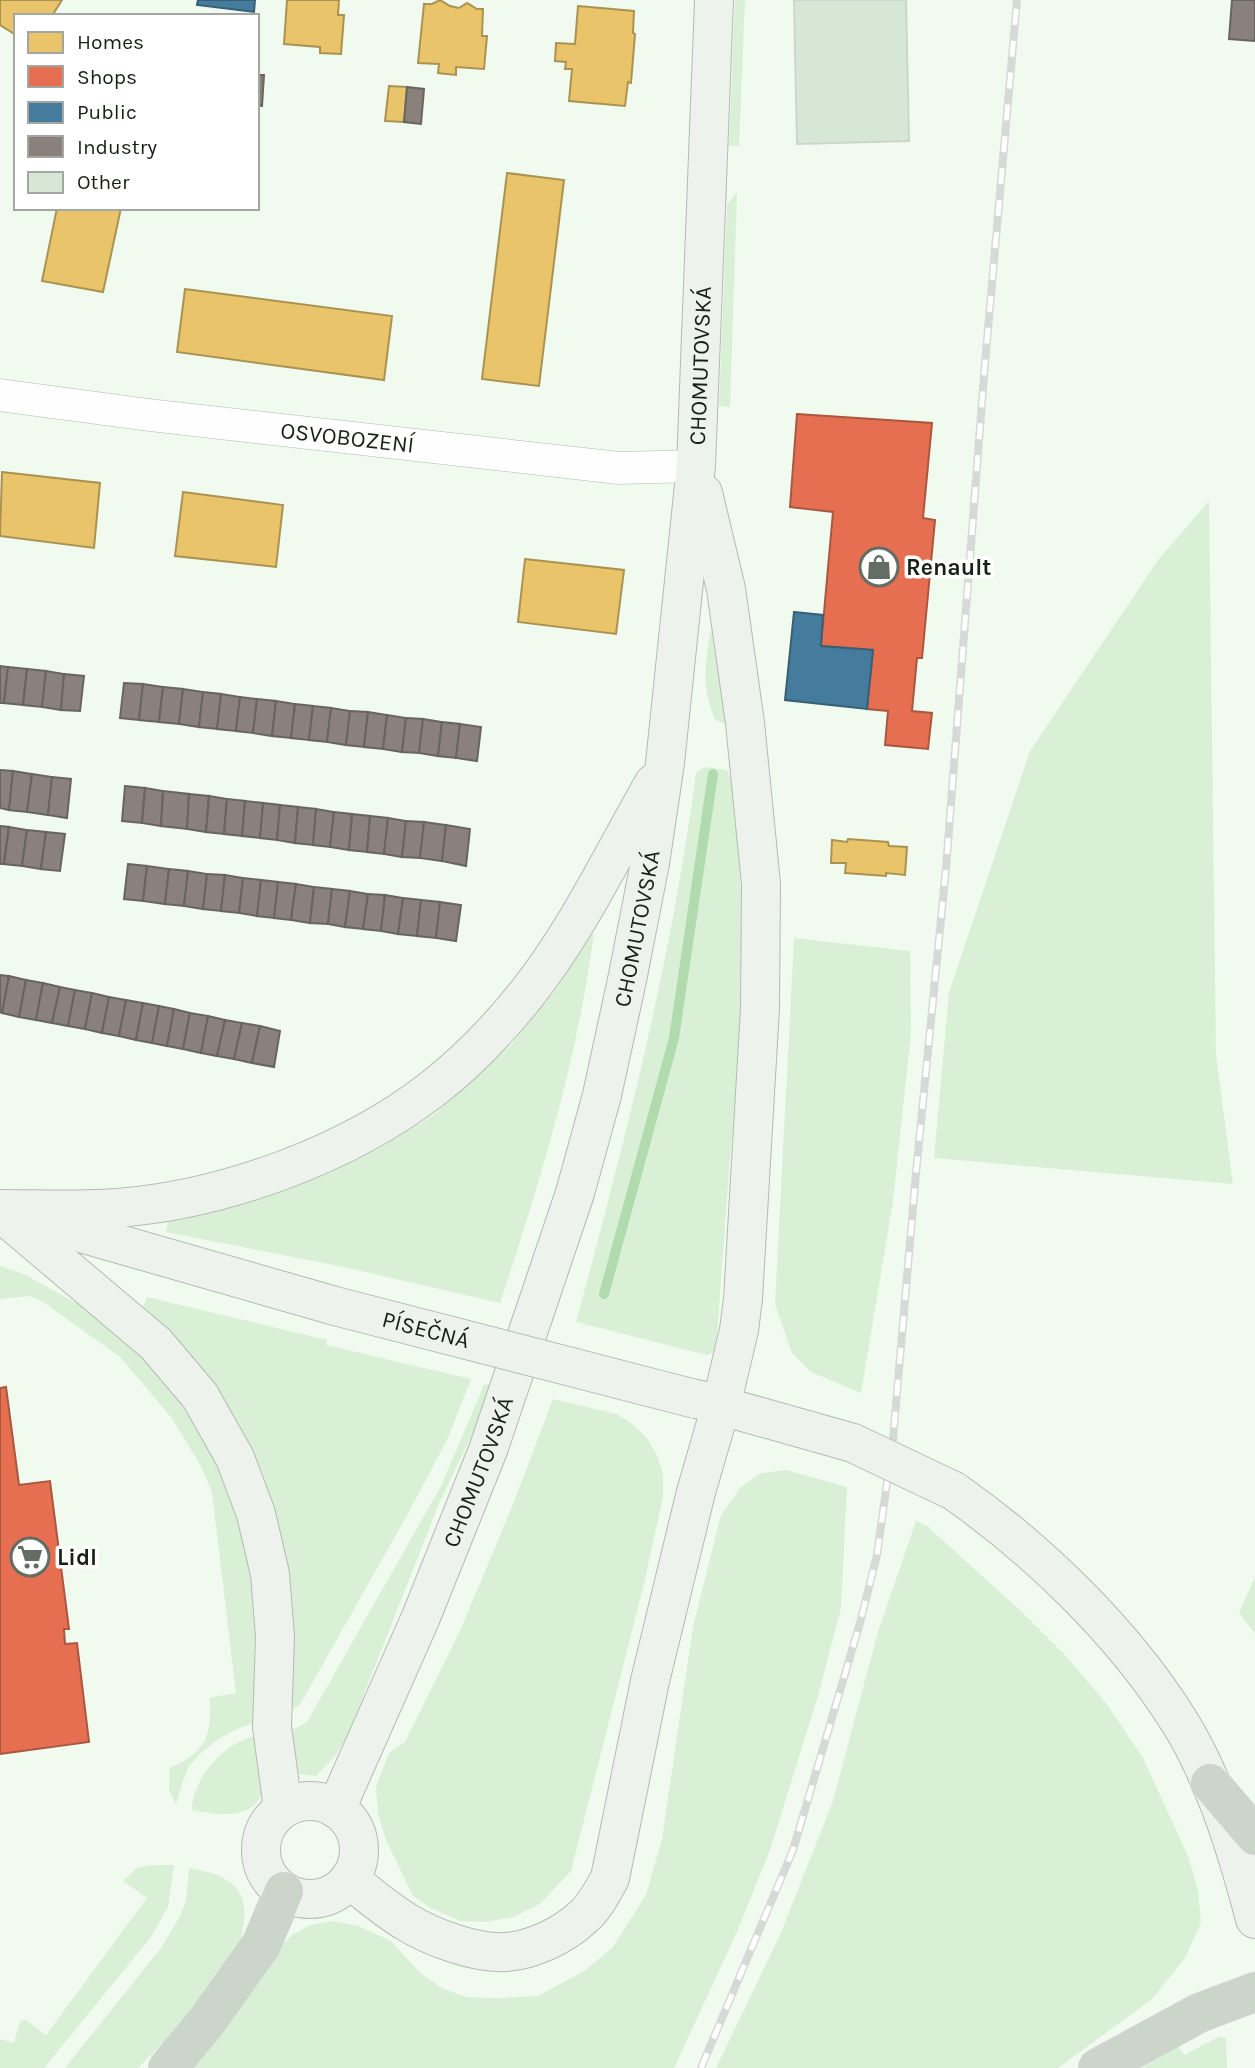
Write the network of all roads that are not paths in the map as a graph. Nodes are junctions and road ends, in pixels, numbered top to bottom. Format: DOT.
graph roads {
  1 [pos="714,0"];
  2 [pos="0,395"];
  3 [pos="696,466"];
  4 [pos="665,763"];
  5 [pos="0,1210"];
  6 [pos="708,1402"];
  7 [pos="1210,1783"];
  8 [pos="284,1808"];
  9 [pos="336,1809"];
  10 [pos="1255,1836"];
  11 [pos="349,1879"];
  12 [pos="284,1891"];
  13 [pos="1255,1919"];
  14 [pos="1255,1992"];
  15 [pos="168,2068"];
  16 [pos="1098,2068"];
  1 -- 3 [label="street, CHOMUTOVSKÁ"];
  2 -- 3 [label="street, OSVOBOZENÍ"];
  3 -- 4 [label="street, CHOMUTOVSKÁ"];
  3 -- 6 [label="street"];
  4 -- 5 [label="street"];
  4 -- 9 [label="street, CHOMUTOVSKÁ"];
  5 -- 6 [label="street, PÍSEČNÁ, bridge"];
  5 -- 8 [label="street"];
  6 -- 7 [label="street, PÍSEČNÁ, bridge"];
  6 -- 11 [label="street"];
  7 -- 10 [label="highway"];
  7 -- 13 [label="street, PÍSEČNÁ"];
  8 -- 9 [label="street"];
  8 -- 12 [label="street"];
  9 -- 11 [label="street"];
  11 -- 12 [label="street"];
  12 -- 15 [label="highway"];
  14 -- 16 [label="highway"];
}
